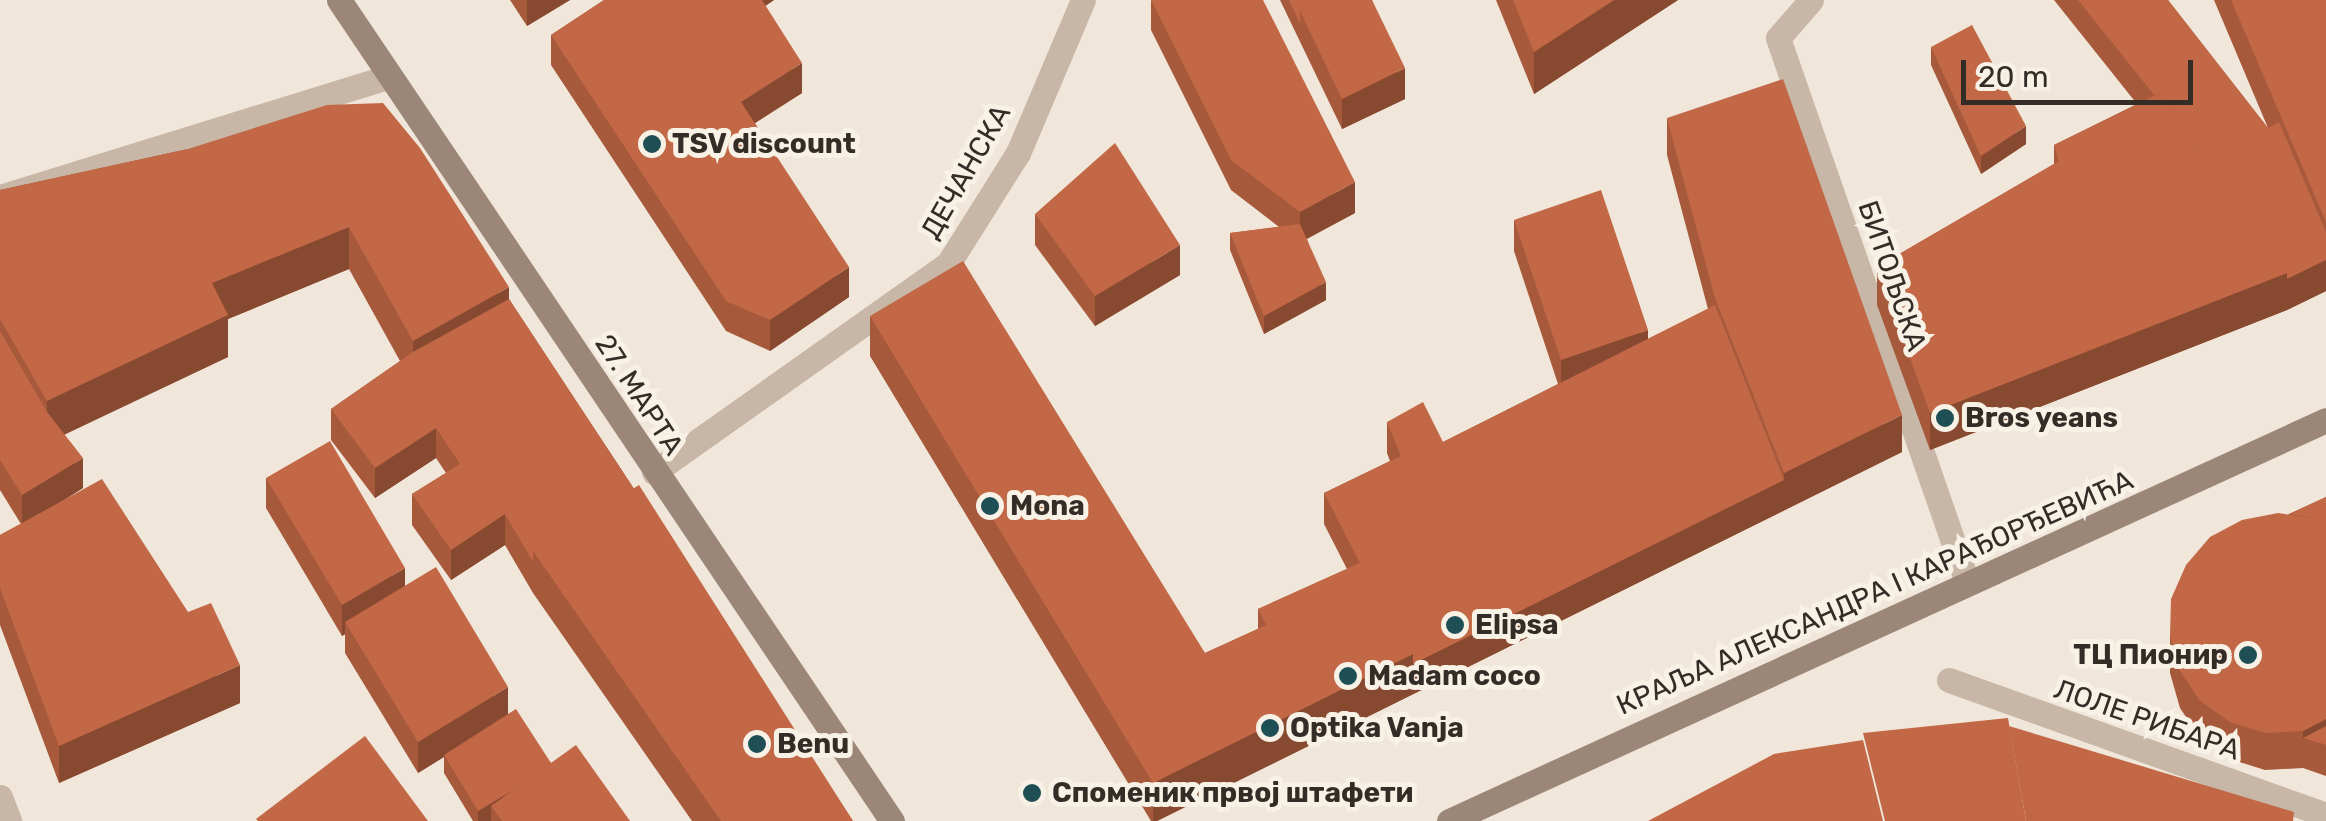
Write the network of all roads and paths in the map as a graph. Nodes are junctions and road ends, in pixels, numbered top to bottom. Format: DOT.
graph roads {
  1 [pos="339,0"];
  2 [pos="1083,0"];
  3 [pos="1811,0"];
  4 [pos="390,76"];
  5 [pos="0,196"];
  6 [pos="2326,420"];
  7 [pos="654,472"];
  8 [pos="1967,582"];
  9 [pos="1949,680"];
  10 [pos="0,797"];
  11 [pos="2326,815"];
  12 [pos="8,821"];
  13 [pos="892,821"];
  14 [pos="1449,821"];
  1 -- 4 [label="street, 27. МАРТА"];
  2 -- 7 [label="street, ДЕЧАНСКА"];
  3 -- 8 [label="street, БИТОЉСКА"];
  4 -- 5 [label="street"];
  4 -- 7 [label="street, 27. МАРТА"];
  6 -- 8 [label="street, КРАЉА АЛЕКСАНДРА I КАРАЂОРЂЕВИЋА"];
  7 -- 13 [label="street, 27. МАРТА"];
  8 -- 14 [label="street, КРАЉА АЛЕКСАНДРА I КАРАЂОРЂЕВИЋА"];
  9 -- 11 [label="street, ЛОЛЕ РИБАРА"];
  10 -- 12 [label="street"];
}
